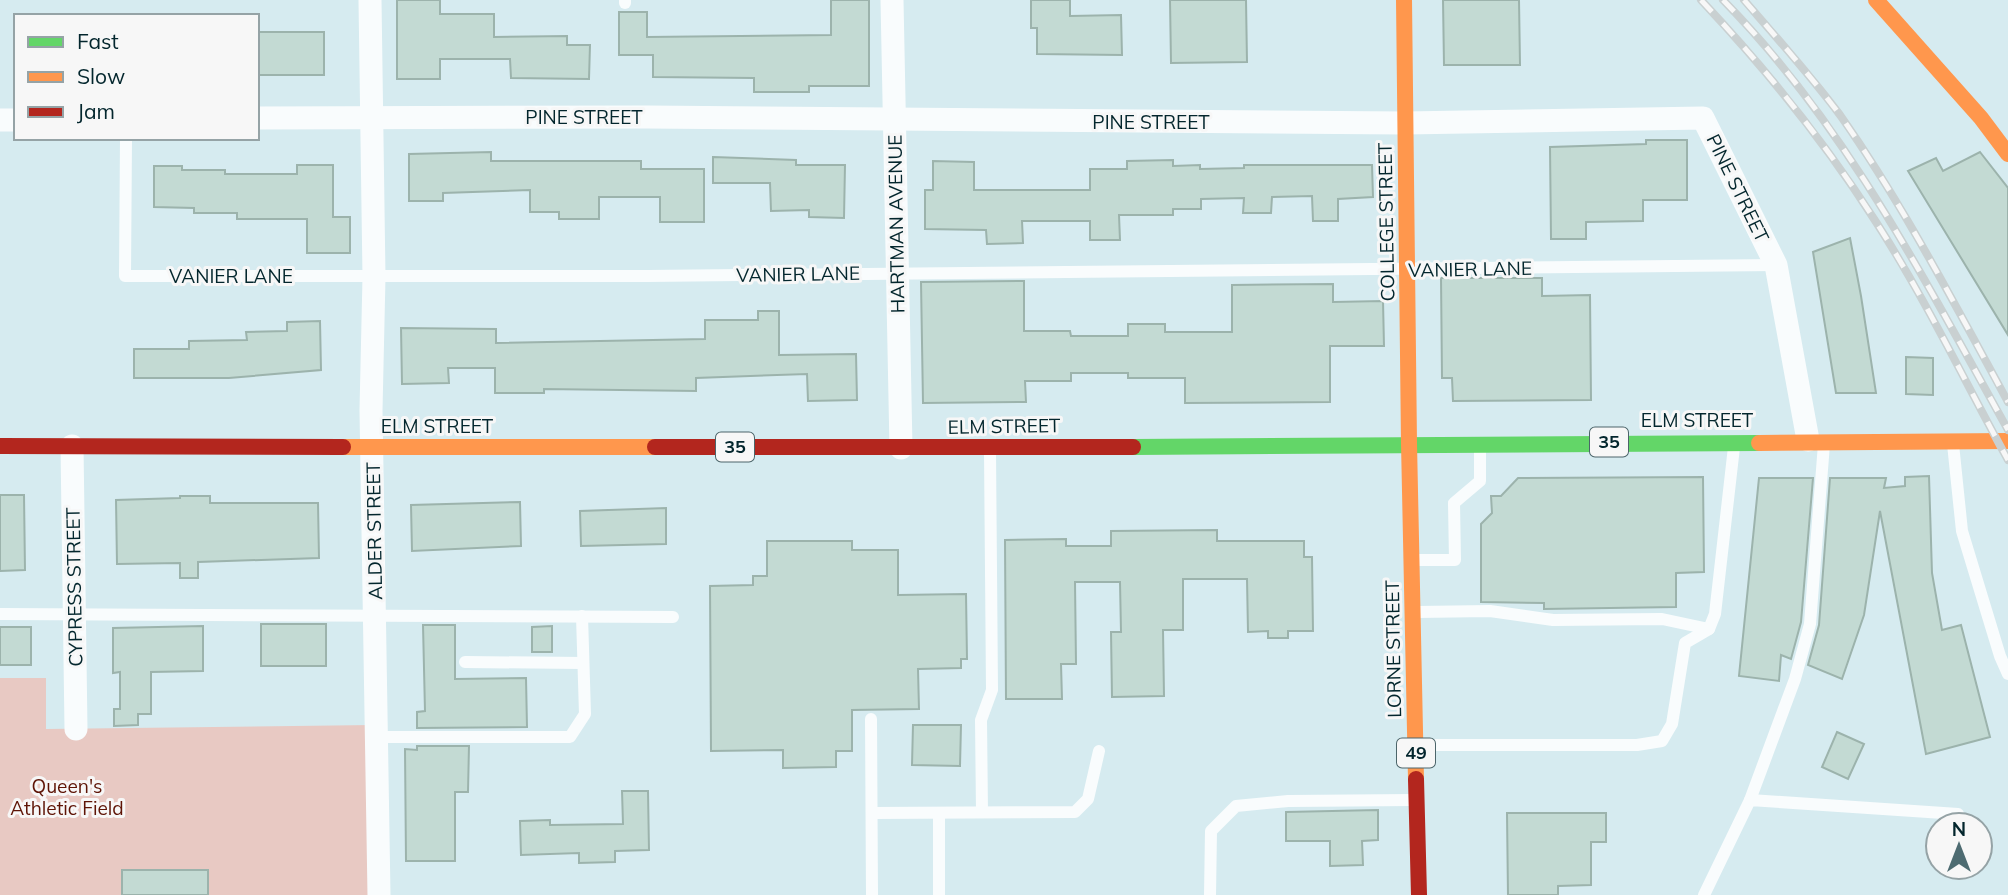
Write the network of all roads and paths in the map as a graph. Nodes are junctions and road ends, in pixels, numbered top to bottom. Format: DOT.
graph roads {
  1 [pos="370,0"];
  2 [pos="892,0"];
  3 [pos="1404,0"];
  4 [pos="1876,0"];
  5 [pos="259,118"];
  6 [pos="1981,118"];
  7 [pos="2008,118"];
  8 [pos="370,119"];
  9 [pos="894,120"];
  10 [pos="1405,123"];
  11 [pos="126,140"];
  12 [pos="2008,154"];
  13 [pos="1776,265"];
  14 [pos="1408,270"];
  15 [pos="897,273"];
  16 [pos="374,277"];
  17 [pos="1816,440"];
  18 [pos="1734,441"];
  19 [pos="1953,441"];
  20 [pos="2008,441"];
  21 [pos="1409,443"];
  22 [pos="1480,443"];
  23 [pos="0,446"];
  24 [pos="72,446"];
  25 [pos="373,447"];
  26 [pos="990,447"];
  27 [pos="901,448"];
  28 [pos="1412,560"];
  29 [pos="1413,611"];
  30 [pos="375,613"];
  31 [pos="0,614"];
  32 [pos="75,614"];
  33 [pos="582,615"];
  34 [pos="673,617"];
  35 [pos="1709,629"];
  36 [pos="465,662"];
  37 [pos="583,663"];
  38 [pos="2008,674"];
  39 [pos="871,719"];
  40 [pos="76,729"];
  41 [pos="376,737"];
  42 [pos="1416,745"];
  43 [pos="1099,751"];
  44 [pos="1417,800"];
  45 [pos="1750,800"];
  46 [pos="982,812"];
  47 [pos="1924,812"];
  48 [pos="872,813"];
  49 [pos="939,813"];
  50 [pos="379,895"];
  51 [pos="872,895"];
  52 [pos="939,895"];
  53 [pos="1210,895"];
  54 [pos="1419,895"];
  55 [pos="1704,895"];
  1 -- 8 [label="street, ALDER STREET"];
  2 -- 9 [label="street, HARTMAN AVENUE"];
  3 -- 10 [label="main road, COLLEGE STREET"];
  4 -- 6 [label="main road"];
  5 -- 8 [label="street, PINE STREET"];
  6 -- 7 [label="street"];
  6 -- 12 [label="main road"];
  8 -- 9 [label="street, PINE STREET"];
  8 -- 16 [label="street, ALDER STREET"];
  9 -- 10 [label="street, PINE STREET"];
  9 -- 15 [label="street, HARTMAN AVENUE"];
  10 -- 13 [label="street, PINE STREET"];
  10 -- 14 [label="main road, COLLEGE STREET"];
  11 -- 16 [label="lane, VANIER LANE"];
  13 -- 14 [label="lane, VANIER LANE"];
  13 -- 17 [label="street, PINE STREET"];
  14 -- 15 [label="lane, VANIER LANE"];
  14 -- 21 [label="main road, COLLEGE STREET"];
  15 -- 16 [label="lane, VANIER LANE"];
  15 -- 27 [label="street, HARTMAN AVENUE"];
  16 -- 25 [label="street, ALDER STREET"];
  17 -- 18 [label="main road, ELM STREET / 35"];
  17 -- 19 [label="main road, ELM STREET / 35"];
  17 -- 45 [label="lane"];
  18 -- 22 [label="main road, ELM STREET / 35"];
  18 -- 35 [label="lane"];
  19 -- 20 [label="main road, ELM STREET / 35"];
  19 -- 38 [label="lane"];
  21 -- 22 [label="main road, ELM STREET / 35"];
  21 -- 26 [label="main road, ELM STREET / 35"];
  21 -- 28 [label="main road, LORNE STREET / 49"];
  22 -- 28 [label="lane"];
  23 -- 24 [label="main road, ELM STREET / 35"];
  24 -- 25 [label="main road, ELM STREET / 35"];
  24 -- 32 [label="street, CYPRESS STREET"];
  25 -- 27 [label="main road, ELM STREET / 35"];
  25 -- 30 [label="street, ALDER STREET"];
  26 -- 27 [label="main road, ELM STREET / 35"];
  26 -- 46 [label="lane"];
  28 -- 29 [label="main road, LORNE STREET / 49"];
  29 -- 35 [label="lane"];
  29 -- 42 [label="main road, LORNE STREET / 49"];
  30 -- 32 [label="lane"];
  30 -- 33 [label="lane"];
  30 -- 41 [label="street, ALDER STREET"];
  31 -- 32 [label="lane"];
  32 -- 40 [label="street, CYPRESS STREET"];
  33 -- 34 [label="lane"];
  33 -- 37 [label="lane"];
  35 -- 42 [label="lane"];
  36 -- 37 [label="lane"];
  37 -- 41 [label="lane"];
  39 -- 48 [label="lane"];
  41 -- 50 [label="street, ALDER STREET"];
  42 -- 44 [label="main road, LORNE STREET / 49"];
  43 -- 46 [label="lane"];
  44 -- 53 [label="lane"];
  44 -- 54 [label="main road, LORNE STREET / 49"];
  45 -- 47 [label="lane"];
  45 -- 55 [label="lane"];
  46 -- 49 [label="lane"];
  48 -- 49 [label="lane"];
  48 -- 51 [label="lane"];
  49 -- 52 [label="lane"];
}
